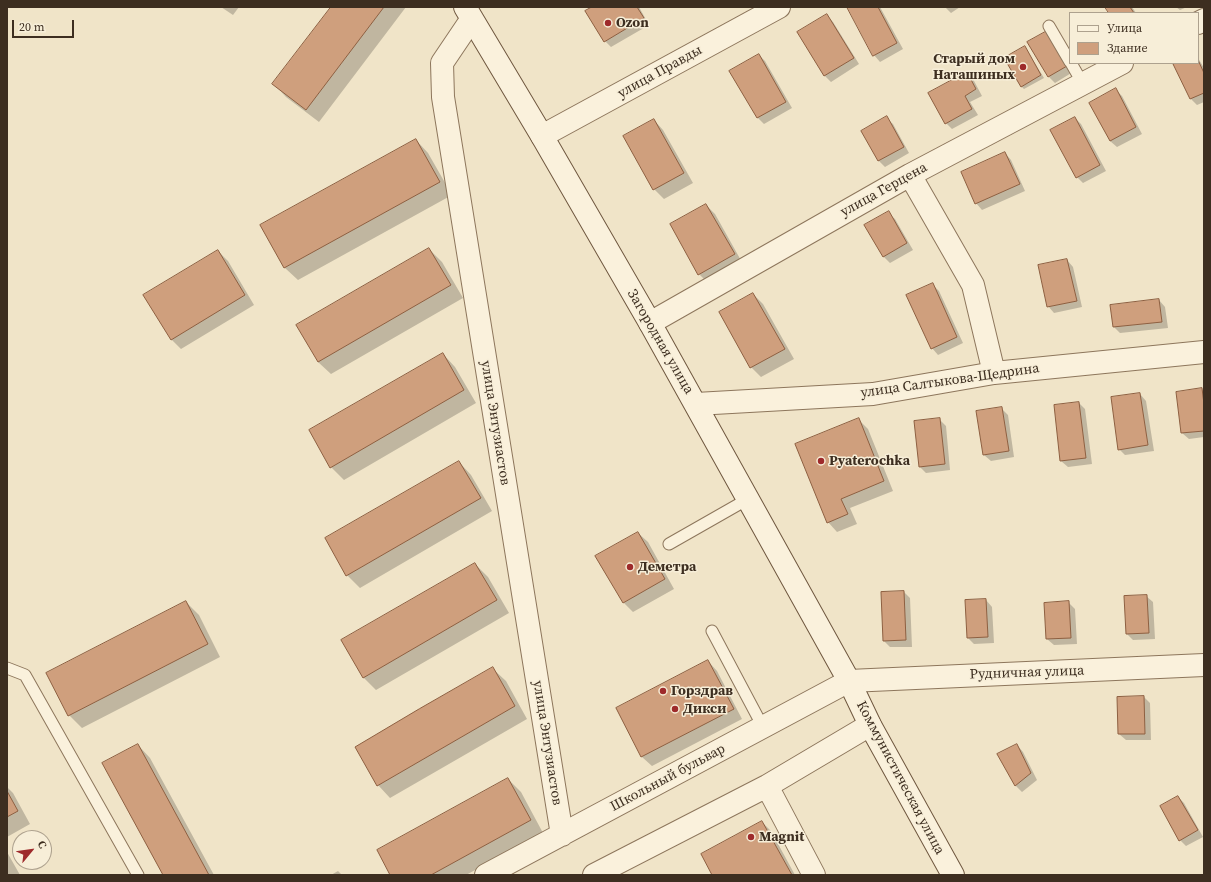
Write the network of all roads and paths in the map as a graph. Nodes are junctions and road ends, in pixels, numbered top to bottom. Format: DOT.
graph roads {
  1 [pos="779,7"];
  2 [pos="468,13"];
  3 [pos="1049,26"];
  4 [pos="1069,60"];
  5 [pos="1071,64"];
  6 [pos="1120,64"];
  7 [pos="1083,84"];
  8 [pos="542,136"];
  9 [pos="910,175"];
  10 [pos="650,324"];
  11 [pos="1204,352"];
  12 [pos="994,373"];
  13 [pos="696,404"];
  14 [pos="748,499"];
  15 [pos="669,544"];
  16 [pos="712,631"];
  17 [pos="1204,665"];
  18 [pos="7,668"];
  19 [pos="849,681"];
  20 [pos="870,725"];
  21 [pos="763,727"];
  22 [pos="766,786"];
  23 [pos="562,835"];
  24 [pos="138,875"];
  25 [pos="486,875"];
  26 [pos="594,875"];
  27 [pos="814,875"];
  28 [pos="953,875"];
  1 -- 8 [label="street, улица Правды"];
  2 -- 8 [label="street, Загородная улица"];
  2 -- 23 [label="street, улица Энтузиастов"];
  3 -- 4 [label="lane"];
  5 -- 7 [label="lane"];
  6 -- 7 [label="street, улица Герцена"];
  7 -- 9 [label="street, улица Герцена"];
  8 -- 10 [label="street, Загородная улица"];
  9 -- 10 [label="street, улица Герцена"];
  9 -- 12 [label="street"];
  10 -- 13 [label="street, Загородная улица"];
  11 -- 12 [label="street, улица Салтыкова-Щедрина"];
  12 -- 13 [label="street, улица Салтыкова-Щедрина"];
  13 -- 14 [label="street, Загородная улица"];
  14 -- 15 [label="lane"];
  14 -- 19 [label="street, Загородная улица"];
  16 -- 21 [label="lane"];
  17 -- 19 [label="street, Рудничная улица"];
  18 -- 24 [label="lane"];
  19 -- 20 [label="street, Коммунистическая улица"];
  19 -- 21 [label="street, Школьный бульвар"];
  20 -- 22 [label="street"];
  20 -- 28 [label="street, Коммунистическая улица"];
  21 -- 23 [label="street, Школьный бульвар"];
  22 -- 26 [label="street"];
  22 -- 27 [label="street"];
  23 -- 25 [label="street, Школьный бульвар"];
}
